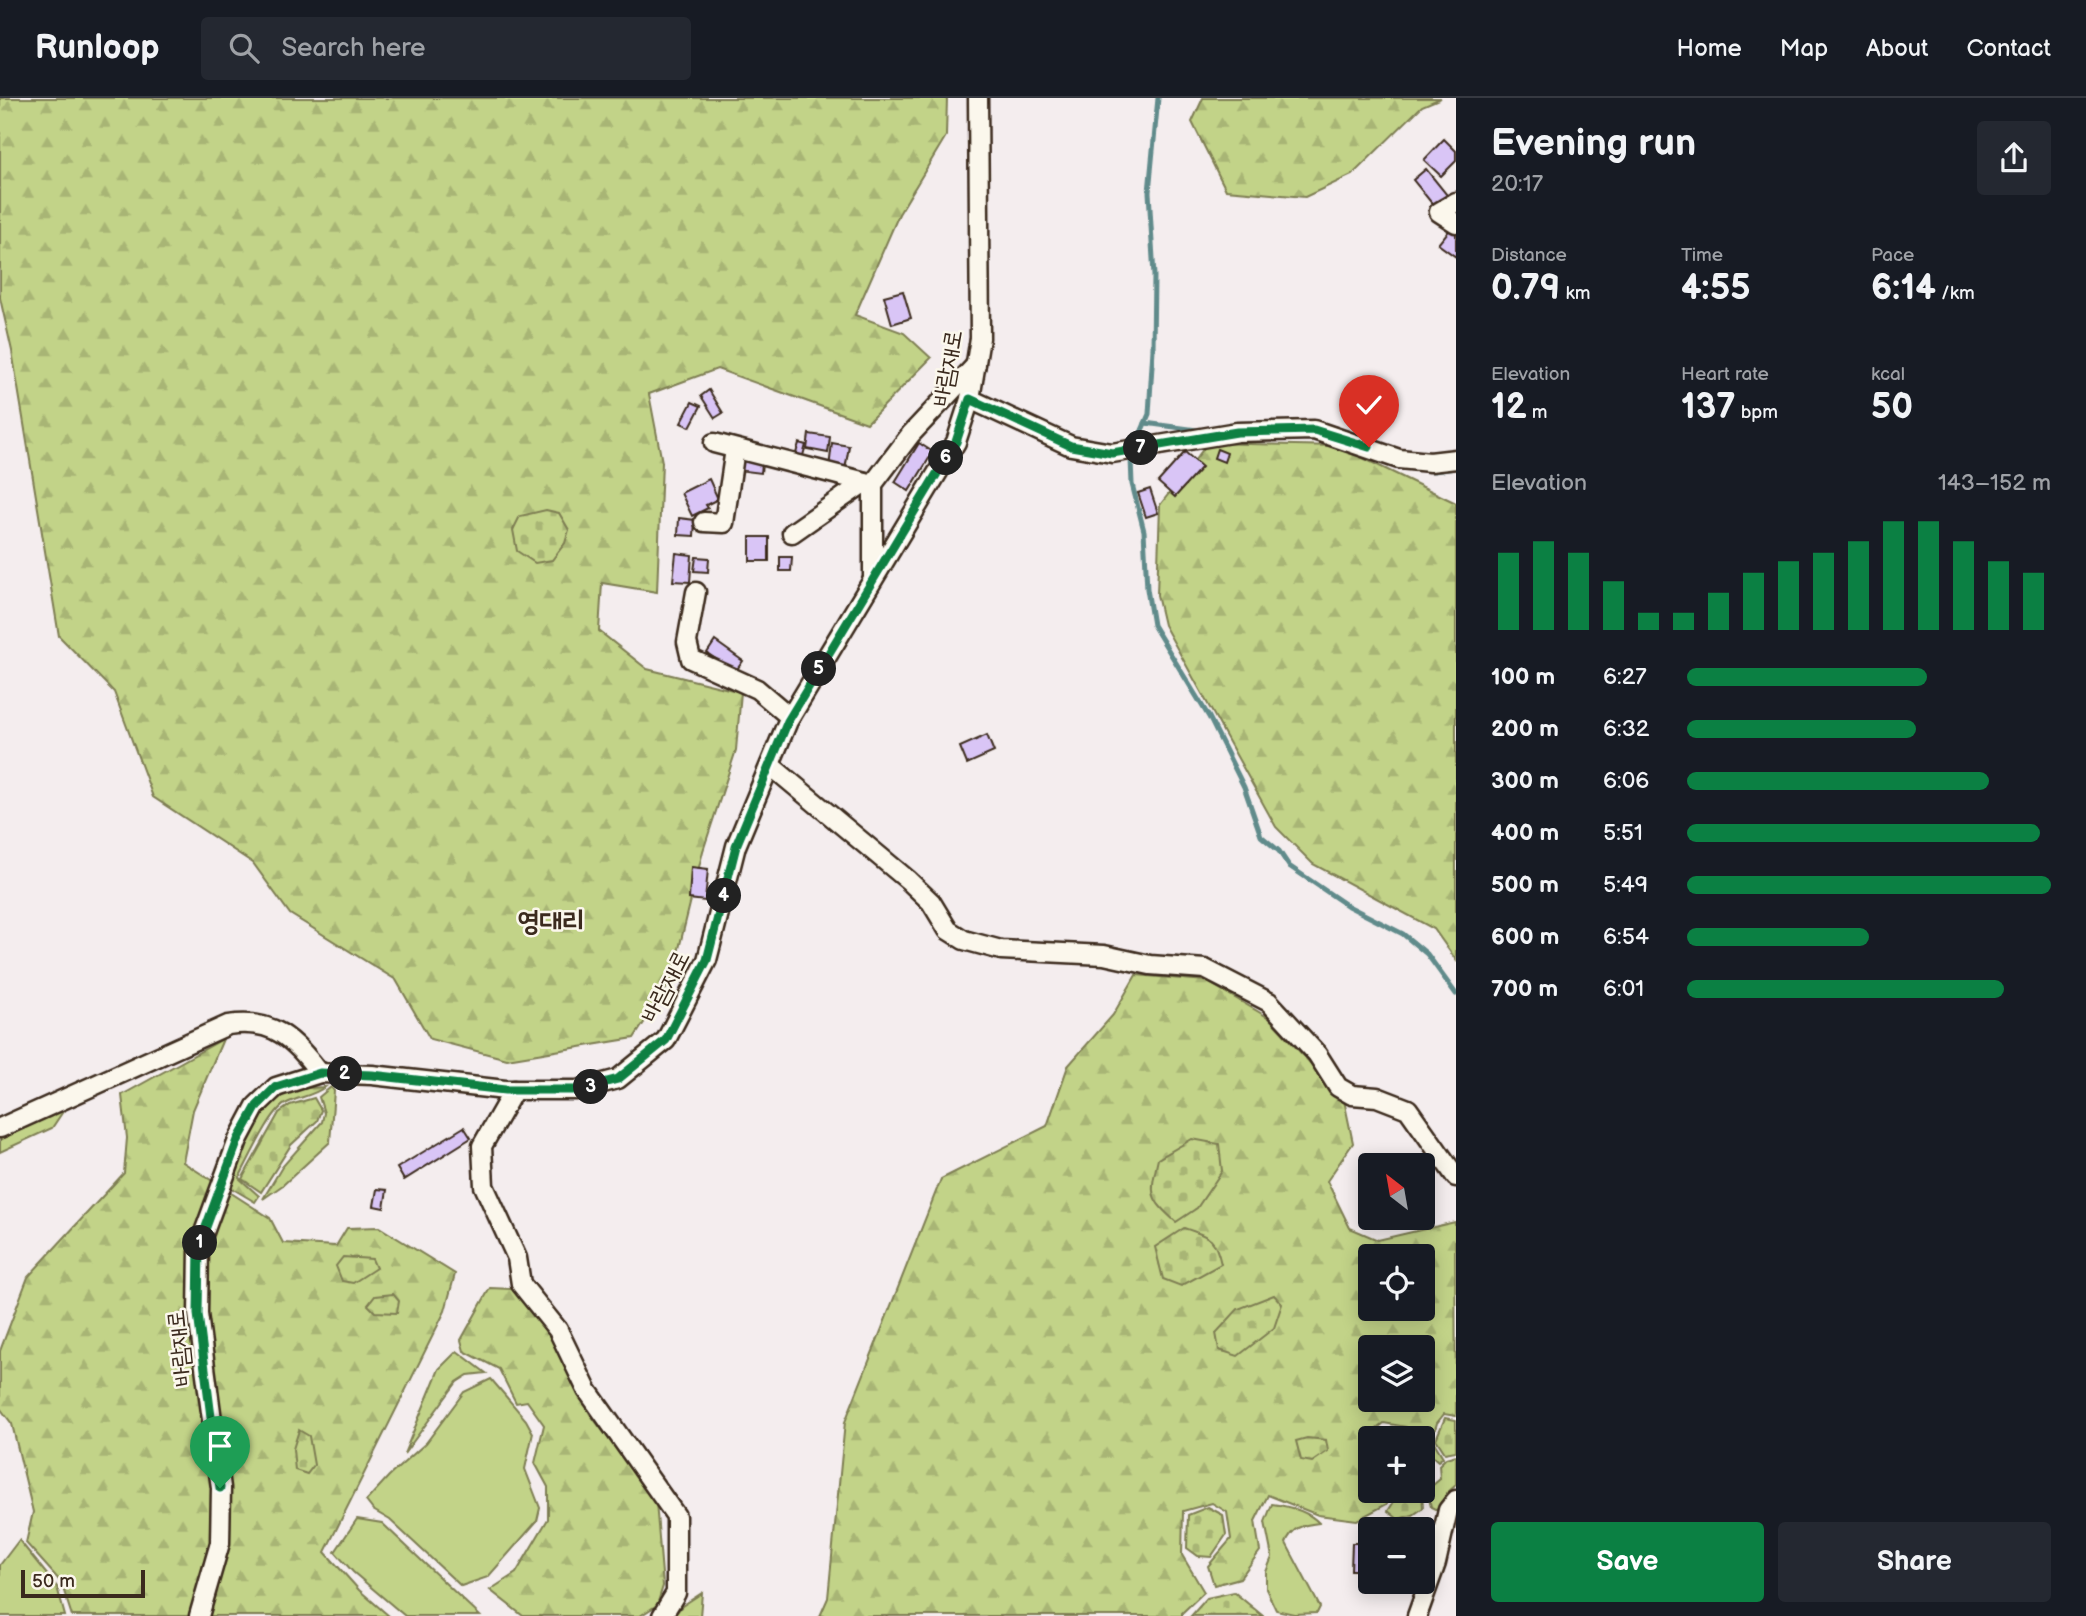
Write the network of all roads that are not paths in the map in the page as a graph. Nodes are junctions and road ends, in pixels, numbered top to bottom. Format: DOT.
graph roads {
  1 [pos="978,98"];
  2 [pos="1456,202"];
  3 [pos="1456,223"];
  4 [pos="976,365"];
  5 [pos="970,399"];
  6 [pos="714,443"];
  7 [pos="735,449"];
  8 [pos="1456,459"];
  9 [pos="869,483"];
  10 [pos="704,522"];
  11 [pos="792,533"];
  12 [pos="873,580"];
  13 [pos="696,592"];
  14 [pos="790,717"];
  15 [pos="770,765"];
  16 [pos="320,1073"];
  17 [pos="513,1090"];
  18 [pos="0,1128"];
  19 [pos="1456,1177"];
  20 [pos="1456,1500"];
  21 [pos="200,1616"];
  22 [pos="663,1616"];
  23 [pos="1418,1616"];
  1 -- 4 [label="street, 바람재로"];
  2 -- 3 [label="street"];
  4 -- 5 [label="street, 바람재로"];
  4 -- 9 [label="street"];
  5 -- 8 [label="street"];
  5 -- 12 [label="street, 바람재로"];
  6 -- 7 [label="street"];
  7 -- 9 [label="street"];
  7 -- 10 [label="street"];
  9 -- 11 [label="street"];
  9 -- 12 [label="street"];
  12 -- 14 [label="street, 바람재로"];
  13 -- 14 [label="street"];
  14 -- 15 [label="street, 바람재로"];
  15 -- 17 [label="street, 바람재로"];
  15 -- 19 [label="street"];
  16 -- 17 [label="street, 바람재로"];
  16 -- 18 [label="street"];
  16 -- 21 [label="street, 바람재로"];
  17 -- 22 [label="street"];
  20 -- 23 [label="street"];
}
